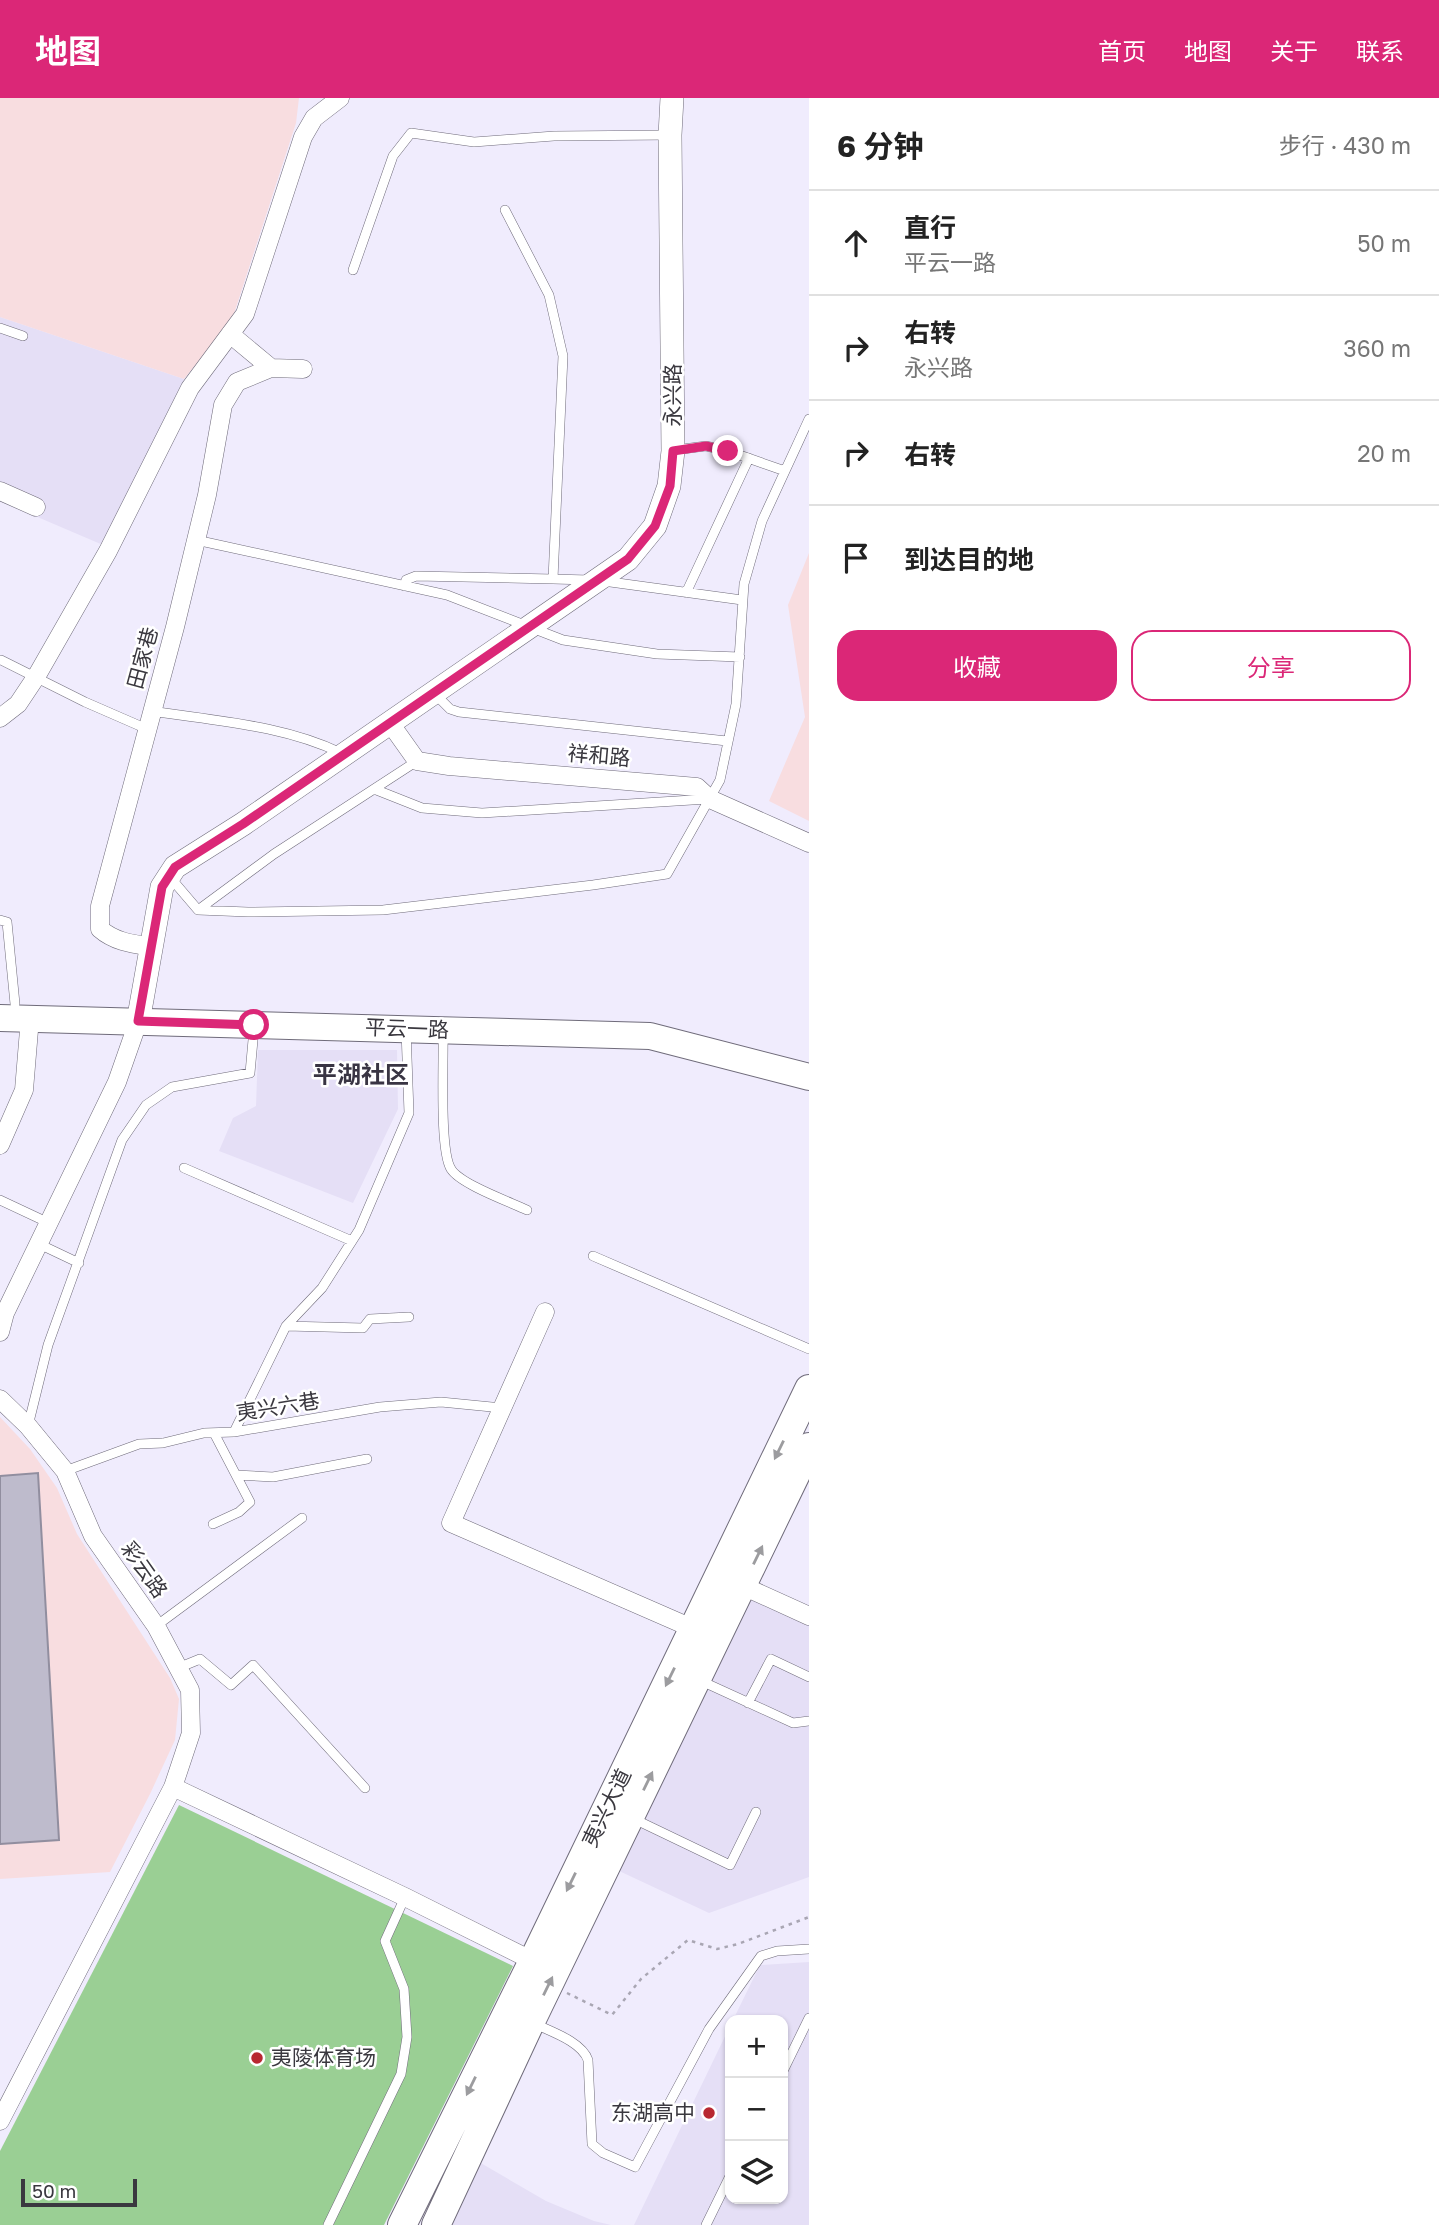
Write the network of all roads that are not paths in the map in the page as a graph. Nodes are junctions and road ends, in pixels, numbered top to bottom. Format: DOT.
graph roads {
  1 [pos="340,98"];
  2 [pos="672,98"];
  3 [pos="670,135"];
  4 [pos="505,210"];
  5 [pos="353,270"];
  6 [pos="0,328"];
  7 [pos="230,334"];
  8 [pos="23,336"];
  9 [pos="271,368"];
  10 [pos="303,369"];
  11 [pos="809,419"];
  12 [pos="673,451"];
  13 [pos="749,458"];
  14 [pos="785,471"];
  15 [pos="0,491"];
  16 [pos="36,507"];
  17 [pos="196,540"];
  18 [pos="553,579"];
  19 [pos="597,580"];
  20 [pos="404,586"];
  21 [pos="685,593"];
  22 [pos="742,600"];
  23 [pos="530,627"];
  24 [pos="740,657"];
  25 [pos="1,660"];
  26 [pos="36,677"];
  27 [pos="434,692"];
  28 [pos="0,718"];
  29 [pos="150,720"];
  30 [pos="390,723"];
  31 [pos="727,741"];
  32 [pos="343,755"];
  33 [pos="417,761"];
  34 [pos="374,789"];
  35 [pos="710,799"];
  36 [pos="809,843"];
  37 [pos="169,876"];
  38 [pos="198,910"];
  39 [pos="0,920"];
  40 [pos="152,947"];
  41 [pos="11,1011"];
  42 [pos="139,1015"];
  43 [pos="254,1025"];
  44 [pos="406,1029"];
  45 [pos="443,1031"];
  46 [pos="809,1064"];
  47 [pos="809,1077"];
  48 [pos="0,1145"];
  49 [pos="184,1168"];
  50 [pos="0,1200"];
  51 [pos="527,1210"];
  52 [pos="49,1223"];
  53 [pos="352,1241"];
  54 [pos="39,1244"];
  55 [pos="593,1256"];
  56 [pos="79,1263"];
  57 [pos="545,1312"];
  58 [pos="409,1317"];
  59 [pos="286,1326"];
  60 [pos="0,1332"];
  61 [pos="809,1349"];
  62 [pos="809,1389"];
  63 [pos="0,1399"];
  64 [pos="502,1408"];
  65 [pos="28,1426"];
  66 [pos="234,1432"];
  67 [pos="214,1433"];
  68 [pos="809,1447"];
  69 [pos="368,1459"];
  70 [pos="65,1471"];
  71 [pos="236,1475"];
  72 [pos="302,1518"];
  73 [pos="213,1524"];
  74 [pos="743,1586"];
  75 [pos="809,1616"];
  76 [pos="156,1626"];
  77 [pos="694,1629"];
  78 [pos="178,1668"];
  79 [pos="809,1677"];
  80 [pos="697,1679"];
  81 [pos="748,1703"];
  82 [pos="809,1721"];
  83 [pos="173,1787"];
  84 [pos="365,1788"];
  85 [pos="756,1812"];
  86 [pos="631,1817"];
  87 [pos="405,1897"];
  88 [pos="809,1949"];
  89 [pos="533,1961"];
  90 [pos="809,2018"];
  91 [pos="531,2021"];
  92 [pos="788,2061"];
  93 [pos="0,2121"];
  94 [pos="725,2186"];
  95 [pos="328,2225"];
  96 [pos="402,2225"];
  97 [pos="436,2225"];
  98 [pos="706,2225"];
  1 -- 7 [label="street"];
  2 -- 3 [label="street, 永兴路"];
  3 -- 5 [label="lane"];
  3 -- 12 [label="street, 永兴路"];
  4 -- 18 [label="lane"];
  6 -- 8 [label="lane"];
  7 -- 9 [label="street"];
  7 -- 26 [label="street"];
  9 -- 10 [label="street, 田家巷"];
  9 -- 17 [label="street, 田家巷"];
  11 -- 14 [label="lane"];
  12 -- 13 [label="lane"];
  12 -- 19 [label="street, 永兴路"];
  13 -- 14 [label="lane"];
  13 -- 21 [label="lane"];
  14 -- 22 [label="lane"];
  15 -- 16 [label="street"];
  17 -- 20 [label="lane"];
  17 -- 29 [label="street, 田家巷"];
  18 -- 19 [label="lane"];
  18 -- 20 [label="lane"];
  19 -- 21 [label="lane"];
  19 -- 23 [label="street, 永兴路"];
  20 -- 23 [label="lane"];
  21 -- 22 [label="lane"];
  22 -- 24 [label="lane"];
  23 -- 24 [label="lane"];
  23 -- 27 [label="street, 永兴路"];
  24 -- 31 [label="lane"];
  25 -- 26 [label="lane"];
  26 -- 28 [label="street"];
  26 -- 29 [label="lane"];
  27 -- 30 [label="street, 永兴路"];
  27 -- 31 [label="lane"];
  29 -- 32 [label="lane"];
  29 -- 40 [label="street, 田家巷"];
  30 -- 32 [label="street, 永兴路"];
  30 -- 33 [label="street"];
  31 -- 35 [label="lane"];
  32 -- 37 [label="street, 永兴路"];
  33 -- 34 [label="lane"];
  33 -- 35 [label="street, 祥和路"];
  34 -- 35 [label="lane"];
  34 -- 38 [label="lane"];
  35 -- 36 [label="street, 祥和路"];
  35 -- 38 [label="lane"];
  37 -- 38 [label="lane"];
  37 -- 40 [label="street"];
  39 -- 41 [label="lane"];
  40 -- 42 [label="street"];
  41 -- 42 [label="main road, 平云一路"];
  41 -- 48 [label="street"];
  42 -- 43 [label="main road, 平云一路"];
  42 -- 46 [label="main road, 平云一路"];
  42 -- 52 [label="street"];
  43 -- 44 [label="main road, 平云一路"];
  43 -- 56 [label="lane"];
  44 -- 45 [label="main road, 平云一路"];
  44 -- 53 [label="lane"];
  45 -- 47 [label="main road, 平云一路"];
  45 -- 51 [label="lane"];
  49 -- 53 [label="lane"];
  50 -- 52 [label="lane"];
  52 -- 54 [label="street"];
  53 -- 59 [label="lane"];
  54 -- 56 [label="lane"];
  54 -- 60 [label="street"];
  55 -- 61 [label="lane"];
  56 -- 65 [label="lane"];
  57 -- 64 [label="street"];
  58 -- 59 [label="lane"];
  59 -- 66 [label="lane"];
  62 -- 77 [label="main road, 夷兴大道, one-way"];
  63 -- 65 [label="street, 彩云路"];
  64 -- 66 [label="lane, 夷兴六巷"];
  64 -- 77 [label="street"];
  65 -- 70 [label="street, 彩云路"];
  66 -- 67 [label="lane, 夷兴六巷"];
  67 -- 70 [label="lane, 夷兴六巷"];
  67 -- 71 [label="lane"];
  74 -- 68 [label="main road, 夷兴大道, one-way"];
  69 -- 71 [label="lane"];
  70 -- 76 [label="street, 彩云路"];
  71 -- 73 [label="lane"];
  72 -- 76 [label="lane"];
  74 -- 75 [label="street"];
  74 -- 80 [label="main road, 夷兴大道"];
  76 -- 78 [label="street, 彩云路"];
  77 -- 89 [label="main road, 夷兴大道, one-way"];
  78 -- 83 [label="street, 彩云路"];
  78 -- 84 [label="lane"];
  79 -- 81 [label="lane"];
  80 -- 81 [label="lane"];
  86 -- 80 [label="main road, 夷兴大道, one-way"];
  81 -- 82 [label="lane"];
  83 -- 87 [label="street"];
  83 -- 93 [label="street, 彩云路"];
  85 -- 86 [label="lane"];
  91 -- 86 [label="main road, 夷兴大道, one-way"];
  87 -- 89 [label="street"];
  87 -- 95 [label="lane"];
  88 -- 91 [label="lane"];
  89 -- 96 [label="main road, 夷兴大道, one-way"];
  90 -- 92 [label="lane"];
  91 -- 97 [label="main road, 夷兴大道"];
  94 -- 98 [label="lane"];
}
